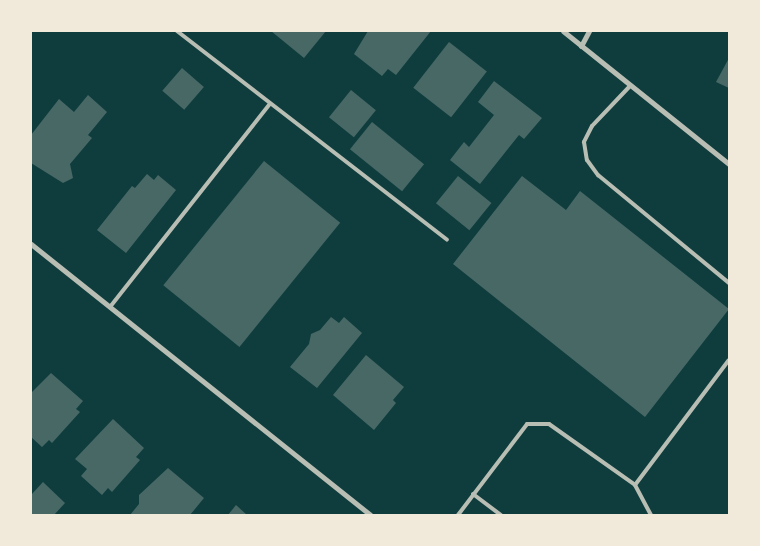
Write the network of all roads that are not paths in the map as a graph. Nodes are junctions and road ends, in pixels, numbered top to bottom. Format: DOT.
graph roads {
  1 [pos="177,31"];
  2 [pos="564,31"];
  3 [pos="589,31"];
  4 [pos="581,46"];
  5 [pos="630,86"];
  6 [pos="270,104"];
  7 [pos="729,164"];
  8 [pos="447,240"];
  9 [pos="31,244"];
  10 [pos="729,283"];
  11 [pos="110,307"];
  12 [pos="729,360"];
  13 [pos="635,485"];
  14 [pos="473,494"];
  15 [pos="653,514"];
  16 [pos="370,515"];
  17 [pos="458,515"];
  18 [pos="501,515"];
  1 -- 6 [label="lane"];
  2 -- 4 [label="street"];
  3 -- 4 [label="street"];
  4 -- 5 [label="street"];
  5 -- 7 [label="street"];
  5 -- 10 [label="lane"];
  6 -- 8 [label="lane"];
  6 -- 11 [label="lane"];
  9 -- 11 [label="street"];
  11 -- 16 [label="street"];
  12 -- 13 [label="lane"];
  13 -- 14 [label="lane"];
  13 -- 15 [label="lane"];
  14 -- 17 [label="lane"];
  14 -- 18 [label="lane"];
}
